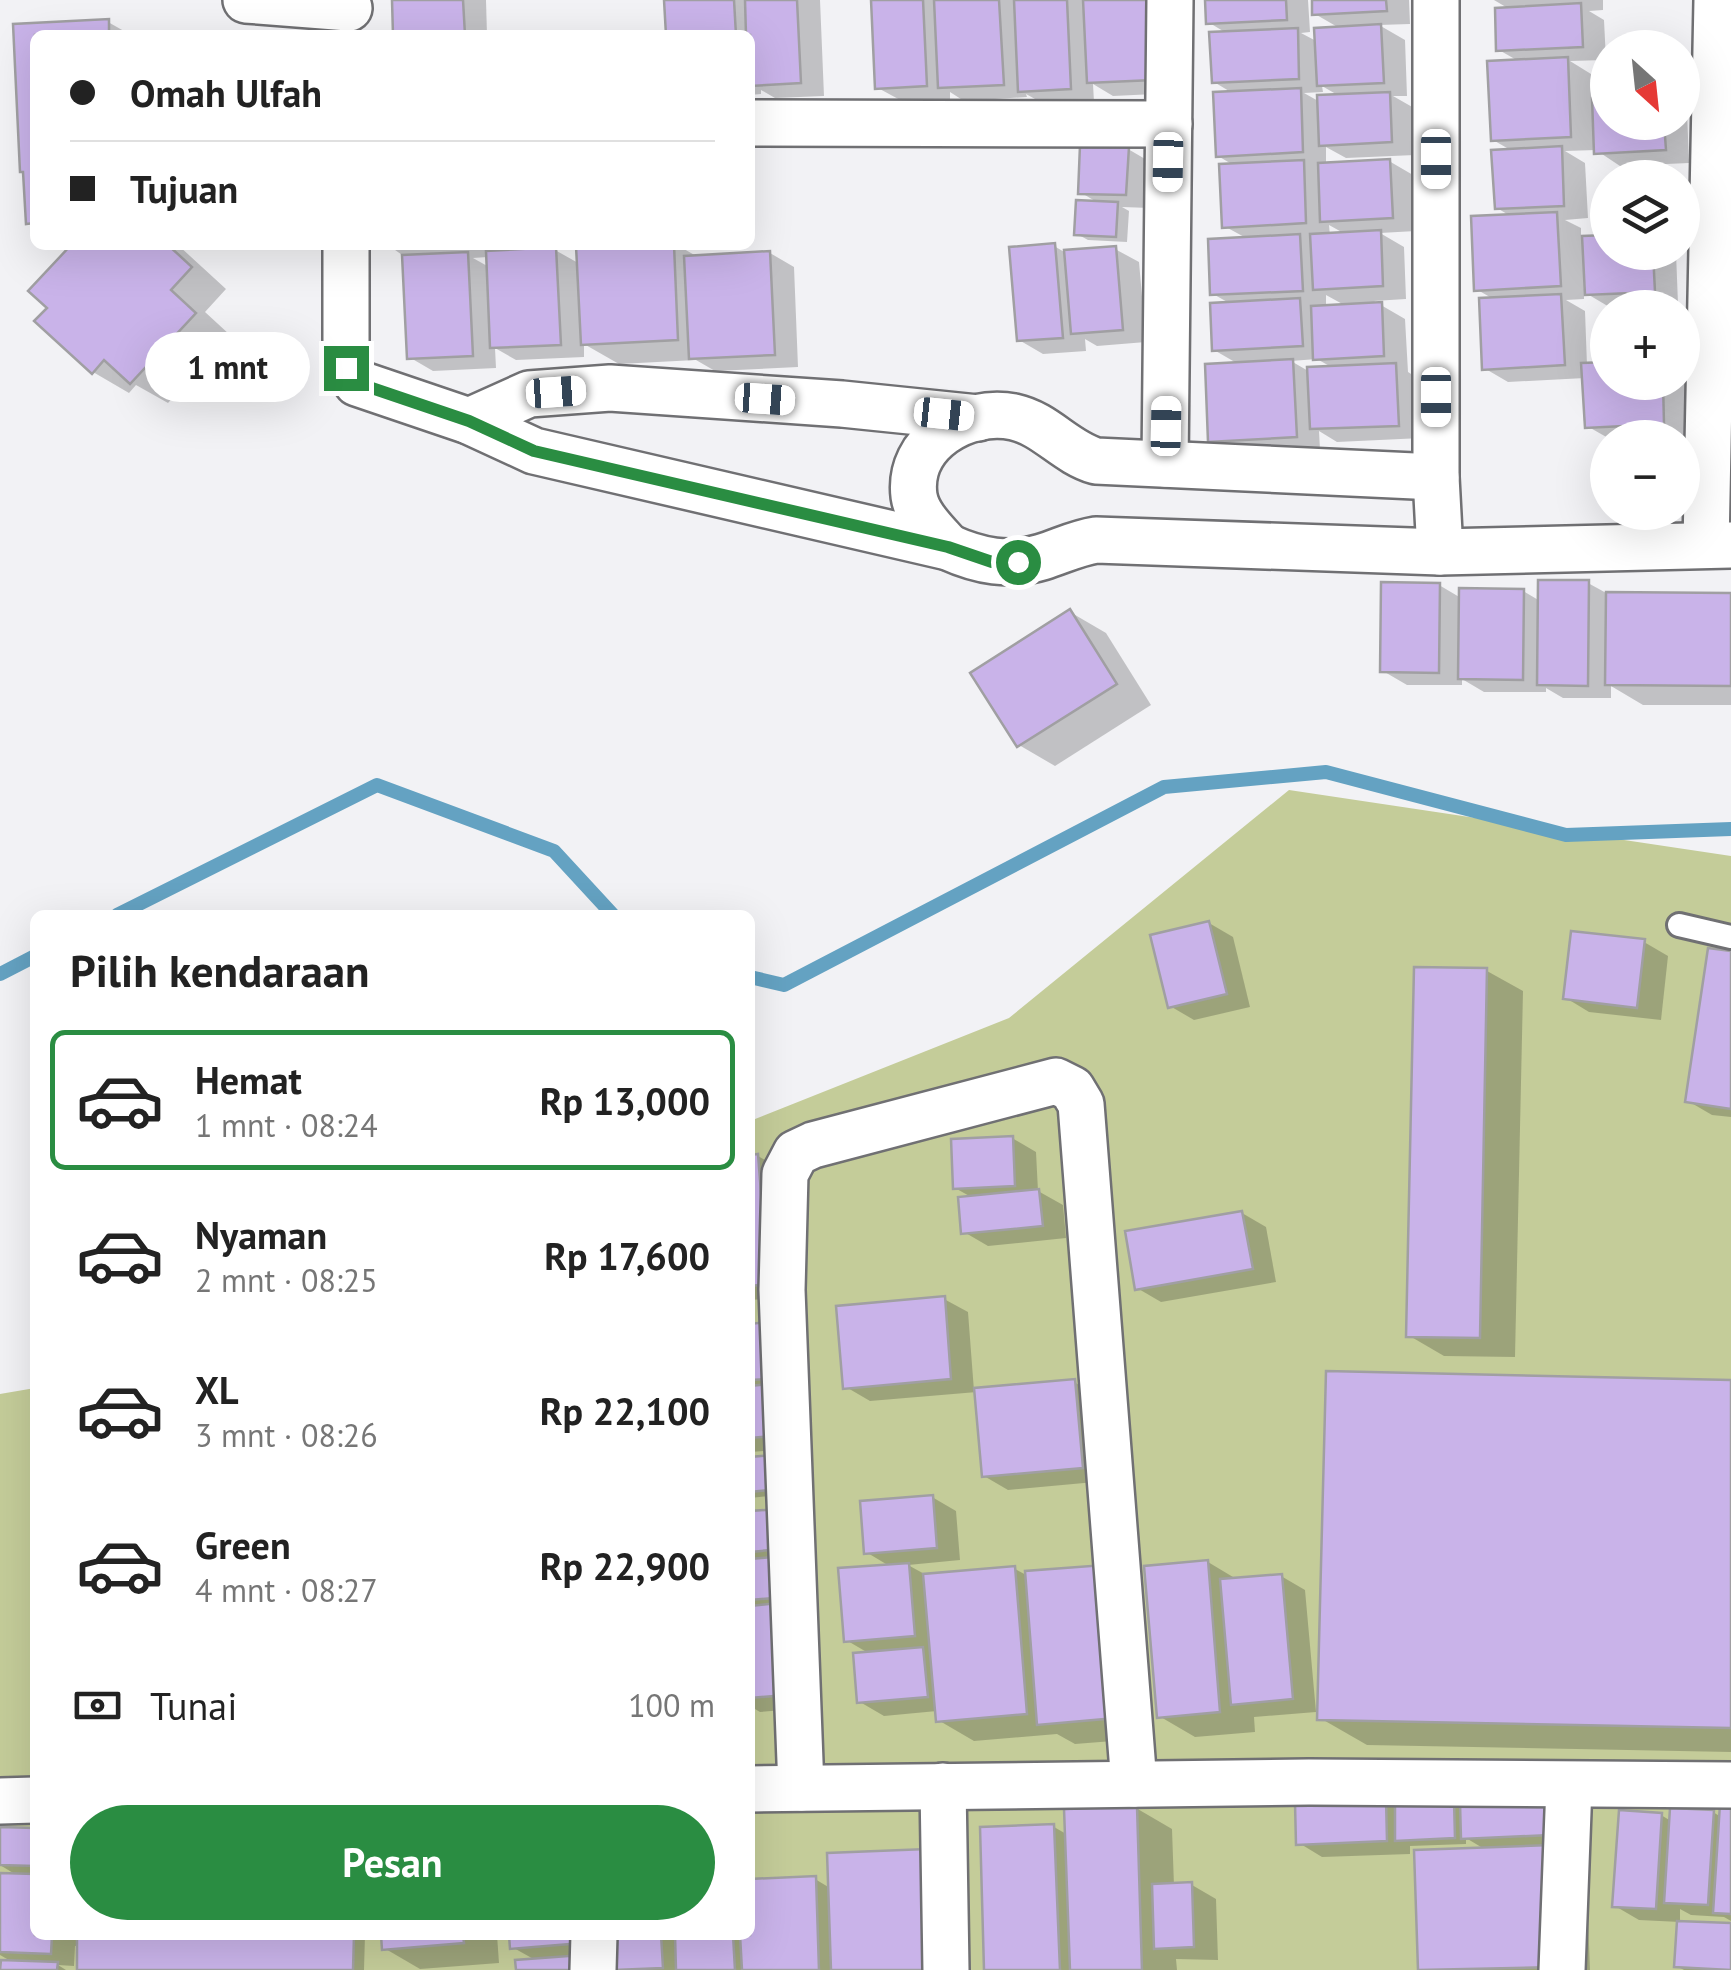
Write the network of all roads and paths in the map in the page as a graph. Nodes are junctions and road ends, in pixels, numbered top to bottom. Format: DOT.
graph roads {
  1 [pos="246,0"];
  2 [pos="1170,0"];
  3 [pos="1436,0"];
  4 [pos="1717,0"];
  5 [pos="349,14"];
  6 [pos="755,123"];
  7 [pos="1169,124"];
  8 [pos="346,250"];
  9 [pos="978,418"];
  10 [pos="469,421"];
  11 [pos="1165,464"];
  12 [pos="1436,477"];
  13 [pos="1718,545"];
  14 [pos="948,547"];
  15 [pos="1440,552"];
  16 [pos="1679,925"];
  17 [pos="1731,937"];
  18 [pos="766,1290"];
  19 [pos="770,1441"];
  20 [pos="1134,1784"];
  21 [pos="1569,1785"];
  22 [pos="1731,1785"];
  23 [pos="942,1786"];
  24 [pos="801,1788"];
  25 [pos="755,1789"];
  26 [pos="30,1800"];
  27 [pos="0,1801"];
  28 [pos="594,1940"];
  29 [pos="593,1970"];
  30 [pos="946,1970"];
  31 [pos="1562,1970"];
  1 -- 5 [label="street"];
  2 -- 7 [label="street"];
  3 -- 12 [label="street"];
  4 -- 13 [label="street"];
  6 -- 7 [label="street"];
  7 -- 11 [label="street"];
  8 -- 10 [label="street"];
  9 -- 10 [label="street"];
  9 -- 11 [label="street"];
  9 -- 14 [label="street"];
  10 -- 14 [label="street"];
  11 -- 12 [label="street"];
  12 -- 15 [label="street"];
  13 -- 15 [label="street"];
  14 -- 15 [label="street"];
  16 -- 17 [label="lane"];
  18 -- 19 [label="street"];
  18 -- 20 [label="street"];
  19 -- 24 [label="street"];
  20 -- 21 [label="street"];
  20 -- 23 [label="street"];
  21 -- 22 [label="street"];
  21 -- 31 [label="street"];
  23 -- 24 [label="street"];
  23 -- 30 [label="street"];
  24 -- 25 [label="street"];
  26 -- 27 [label="street"];
  28 -- 29 [label="street"];
}
